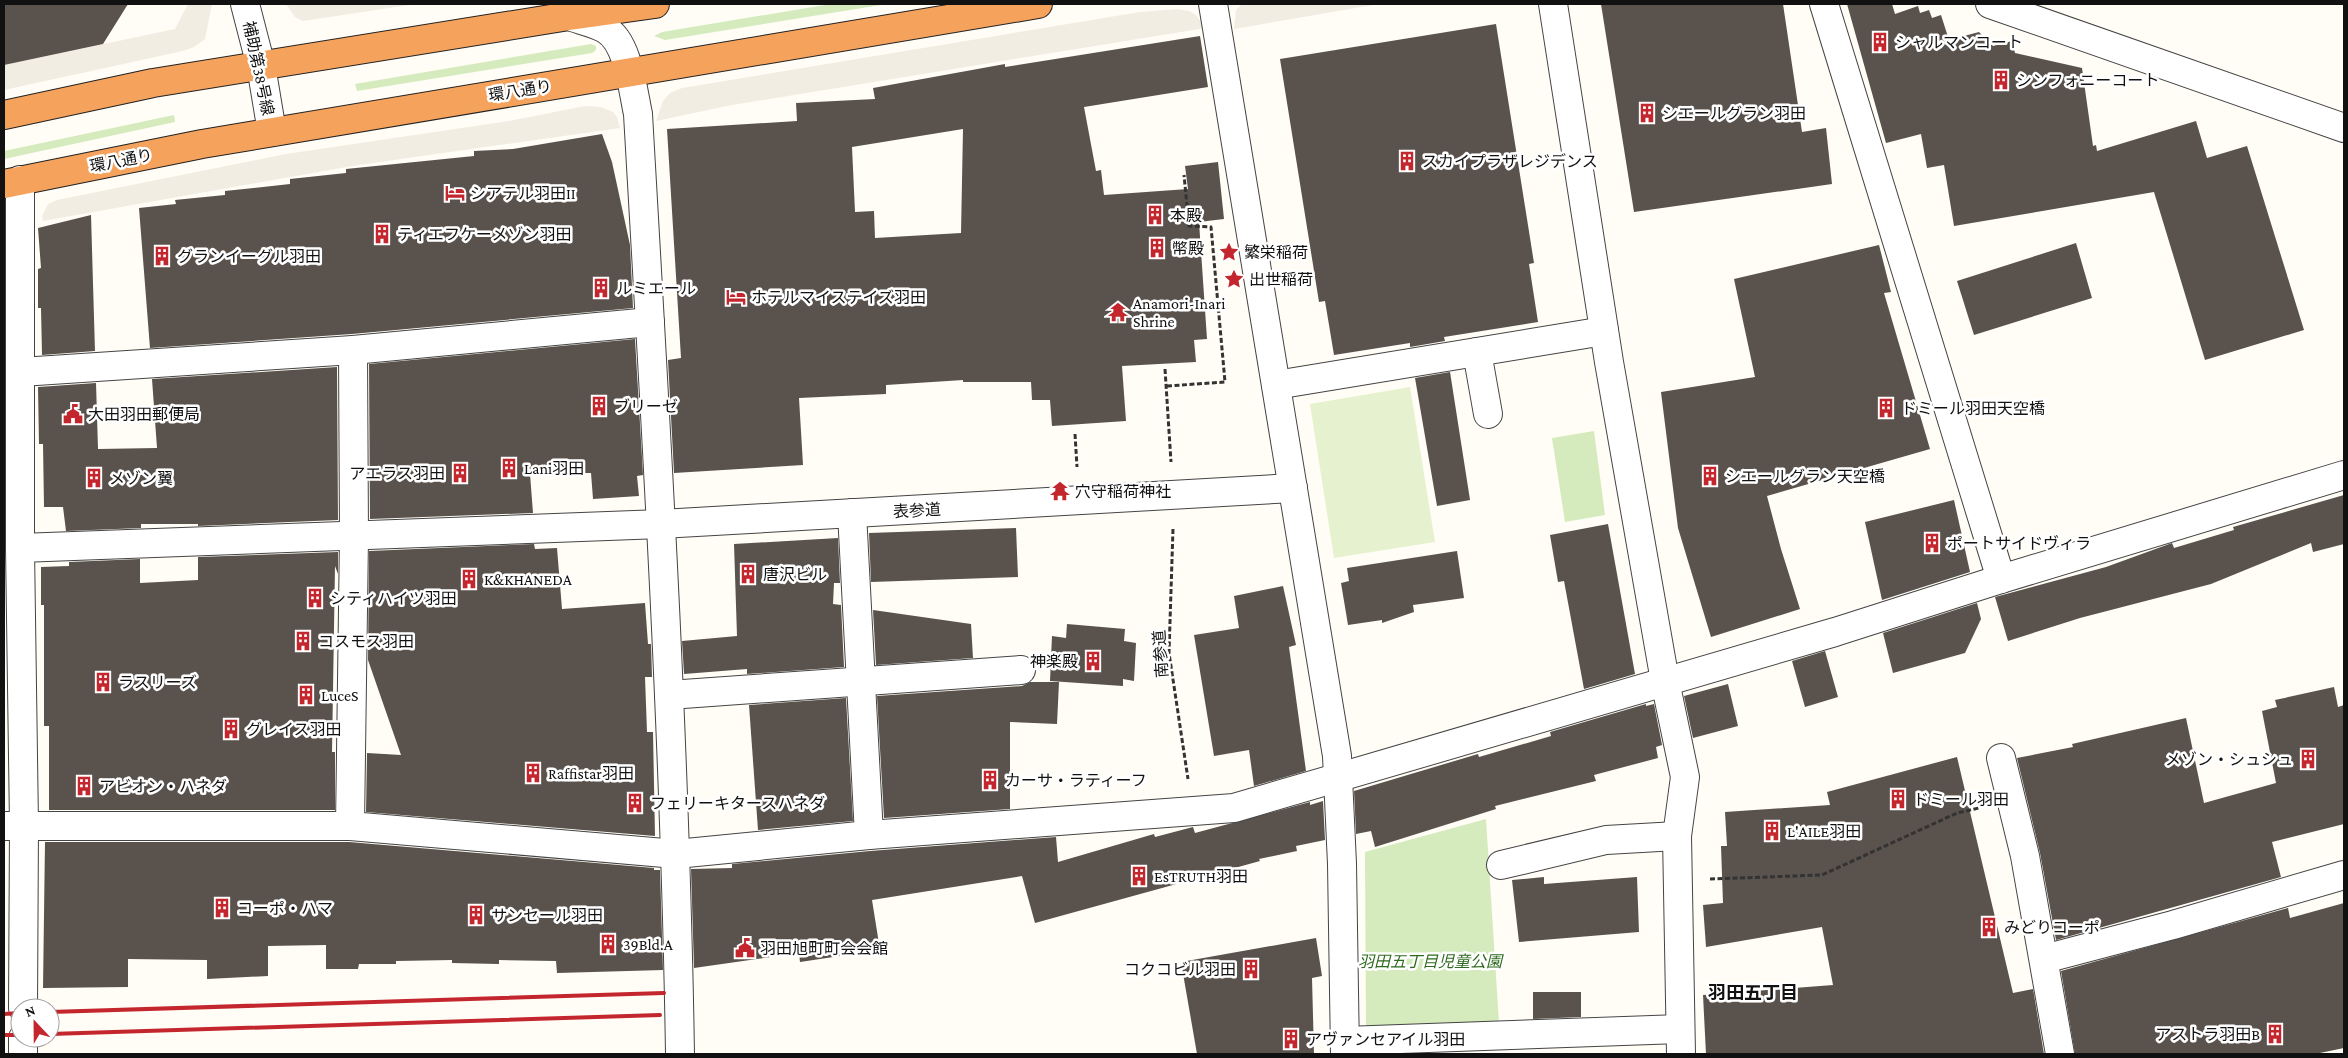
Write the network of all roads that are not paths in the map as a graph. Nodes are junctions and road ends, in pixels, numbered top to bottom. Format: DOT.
graph roads {
  1 [pos="244,4"];
  2 [pos="655,4"];
  3 [pos="1038,4"];
  4 [pos="1213,4"];
  5 [pos="1553,4"];
  6 [pos="1824,4"];
  7 [pos="1990,4"];
  8 [pos="569,16"];
  9 [pos="261,66"];
  10 [pos="630,73"];
  11 [pos="4,115"];
  12 [pos="2344,128"];
  13 [pos="272,132"];
  14 [pos="12,182"];
  15 [pos="650,322"];
  16 [pos="1604,331"];
  17 [pos="353,350"];
  18 [pos="1477,352"];
  19 [pos="21,372"];
  20 [pos="1276,385"];
  21 [pos="1488,414"];
  22 [pos="2344,475"];
  23 [pos="1293,488"];
  24 [pos="852,513"];
  25 [pos="662,524"];
  26 [pos="354,536"];
  27 [pos="20,548"];
  28 [pos="2001,579"];
  29 [pos="1021,670"];
  30 [pos="1665,681"];
  31 [pos="861,682"];
  32 [pos="669,695"];
  33 [pos="2002,758"];
  34 [pos="1339,777"];
  35 [pos="14,825"];
  36 [pos="350,826"];
  37 [pos="869,835"];
  38 [pos="1677,836"];
  39 [pos="676,854"];
  40 [pos="1500,865"];
  41 [pos="2344,875"];
  42 [pos="2044,959"];
  43 [pos="23,998"];
  44 [pos="1681,1041"];
  45 [pos="1345,1048"];
  46 [pos="680,1054"];
  47 [pos="2060,1054"];
  1 -- 9 [label="street, 補助第38号線"];
  2 -- 8 [label="highway"];
  3 -- 10 [label="highway, 環八通り"];
  4 -- 20 [label="street"];
  5 -- 16 [label="street"];
  6 -- 28 [label="street"];
  7 -- 12 [label="street"];
  8 -- 9 [label="highway"];
  8 -- 10 [label="street"];
  9 -- 11 [label="highway"];
  9 -- 13 [label="street, 補助第38号線"];
  10 -- 13 [label="highway, 環八通り"];
  10 -- 15 [label="street"];
  13 -- 14 [label="highway, 環八通り"];
  14 -- 19 [label="street"];
  15 -- 17 [label="street"];
  15 -- 25 [label="street"];
  16 -- 18 [label="street"];
  16 -- 30 [label="street"];
  17 -- 19 [label="street"];
  17 -- 26 [label="street"];
  18 -- 20 [label="street"];
  18 -- 21 [label="street"];
  19 -- 27 [label="street"];
  20 -- 23 [label="street"];
  22 -- 28 [label="street"];
  23 -- 24 [label="street, 表参道"];
  23 -- 34 [label="street"];
  24 -- 25 [label="street, 表参道"];
  24 -- 31 [label="street"];
  25 -- 26 [label="street, 表参道"];
  25 -- 32 [label="street"];
  26 -- 27 [label="street, 表参道"];
  26 -- 36 [label="street"];
  27 -- 35 [label="street"];
  28 -- 30 [label="street"];
  29 -- 31 [label="street"];
  30 -- 34 [label="street"];
  30 -- 38 [label="street"];
  31 -- 32 [label="street"];
  31 -- 37 [label="street"];
  32 -- 39 [label="street"];
  33 -- 42 [label="street"];
  34 -- 37 [label="street"];
  34 -- 45 [label="street"];
  35 -- 36 [label="street"];
  35 -- 43 [label="street"];
  36 -- 39 [label="street"];
  37 -- 39 [label="street"];
  38 -- 40 [label="street"];
  38 -- 44 [label="street"];
  39 -- 46 [label="street"];
  41 -- 42 [label="street"];
  42 -- 47 [label="street"];
  44 -- 45 [label="street"];
}
